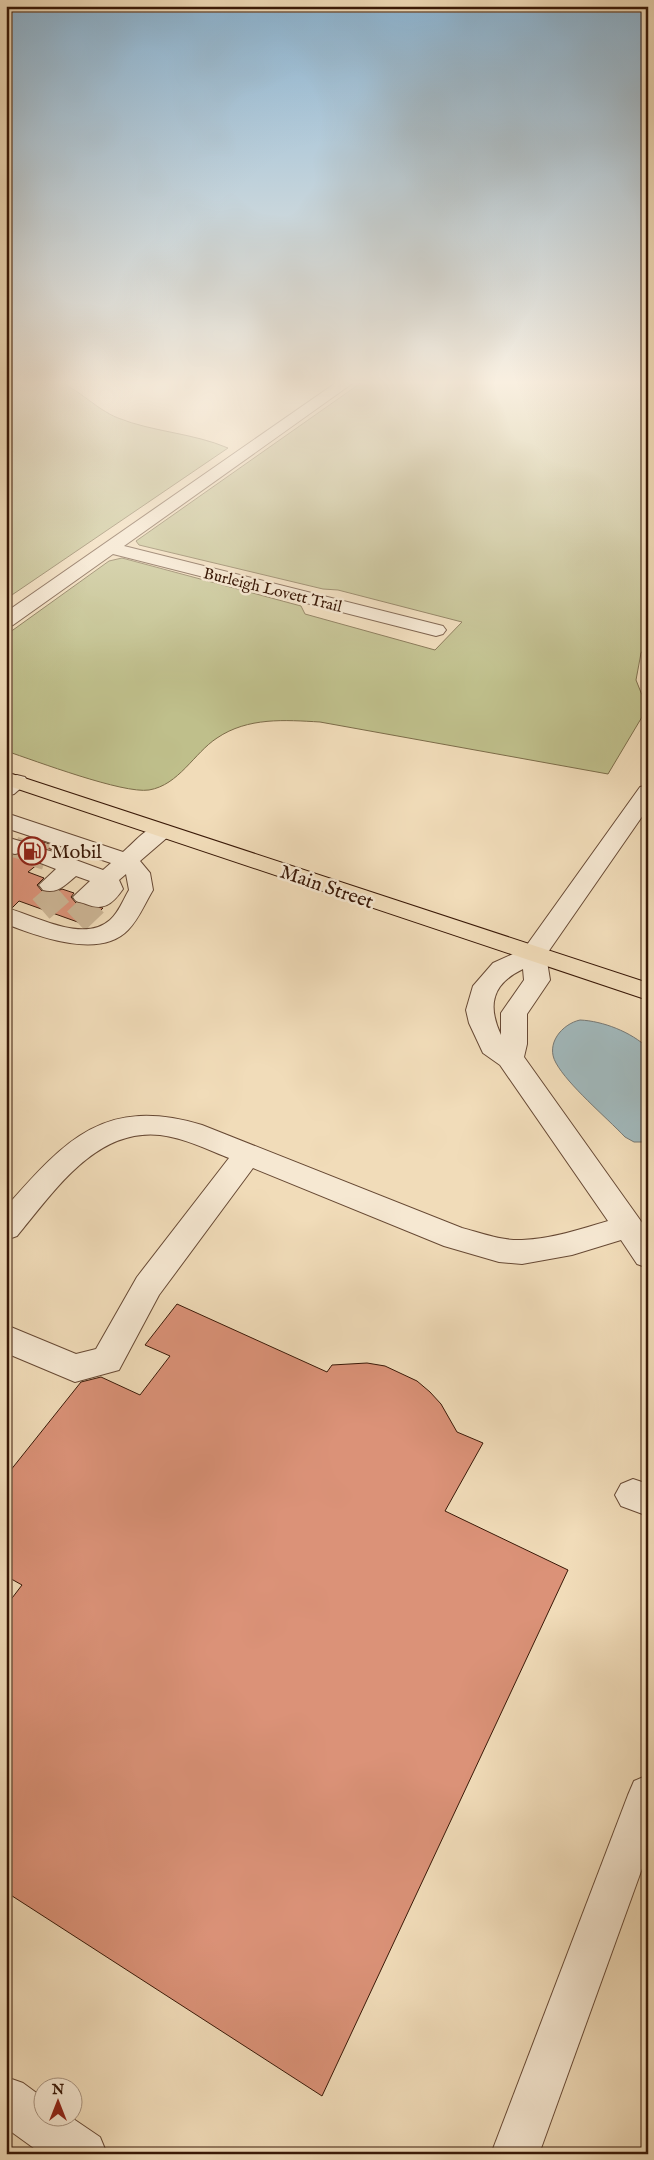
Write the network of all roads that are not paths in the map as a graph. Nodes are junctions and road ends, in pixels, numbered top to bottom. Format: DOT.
graph roads {
  1 [pos="206,481"];
  2 [pos="110,548"];
  3 [pos="6,621"];
  4 [pos="436,630"];
  5 [pos="10,783"];
  6 [pos="648,792"];
  7 [pos="6,820"];
  8 [pos="161,830"];
  9 [pos="127,861"];
  10 [pos="40,863"];
  11 [pos="86,872"];
  12 [pos="41,919"];
  13 [pos="533,955"];
  14 [pos="648,992"];
  15 [pos="510,1058"];
  16 [pos="248,1154"];
  17 [pos="627,1227"];
  18 [pos="6,1228"];
  19 [pos="648,1256"];
  20 [pos="6,1338"];
  21 [pos="648,1795"];
  22 [pos="6,2100"];
  23 [pos="83,2154"];
  24 [pos="516,2154"];
  1 -- 2 [label="street"];
  2 -- 3 [label="street"];
  2 -- 4 [label="street, Burleigh Lovett Trail"];
  5 -- 8 [label="highway, Main Street"];
  6 -- 13 [label="street"];
  7 -- 9 [label="street"];
  8 -- 9 [label="street"];
  8 -- 13 [label="highway, Main Street"];
  9 -- 11 [label="street"];
  9 -- 12 [label="street"];
  10 -- 11 [label="street"];
  11 -- 11 [label="street"];
  13 -- 14 [label="highway, Main Street"];
  13 -- 15 [label="street"];
  13 -- 15 [label="street"];
  15 -- 17 [label="street"];
  16 -- 17 [label="street"];
  16 -- 18 [label="street"];
  16 -- 20 [label="street"];
  17 -- 19 [label="street"];
  21 -- 24 [label="street"];
  22 -- 23 [label="street"];
}
